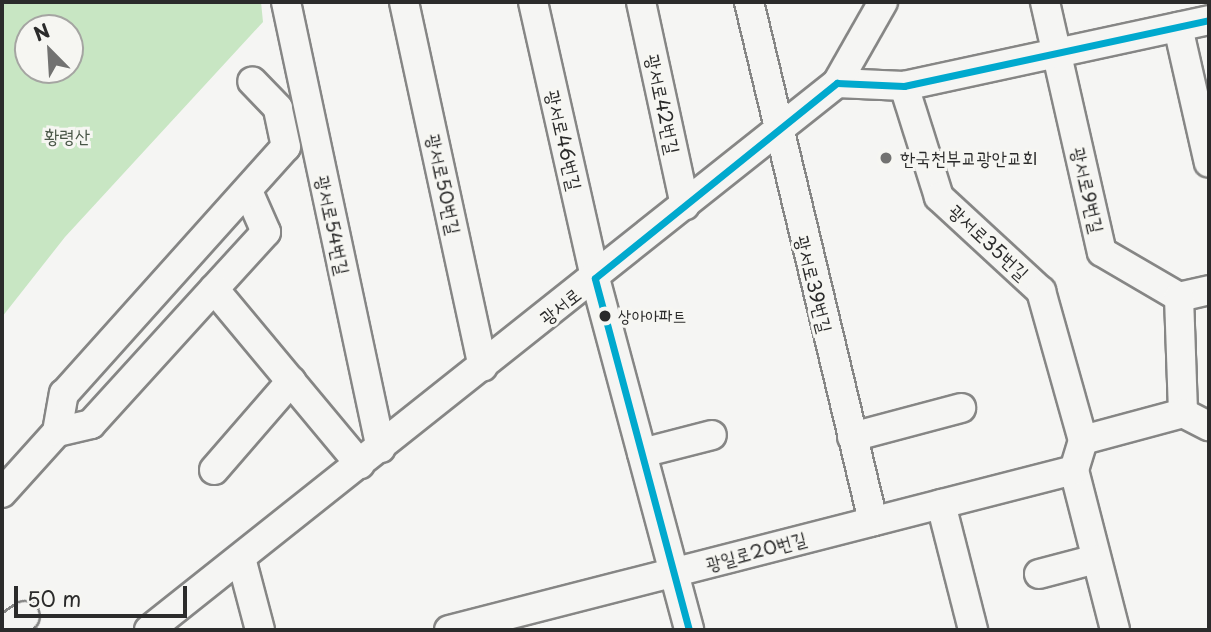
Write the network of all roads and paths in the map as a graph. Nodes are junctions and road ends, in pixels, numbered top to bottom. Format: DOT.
graph roads {
  1 [pos="286,2"];
  2 [pos="404,2"];
  3 [pos="533,2"];
  4 [pos="641,2"];
  5 [pos="749,2"];
  6 [pos="1045,2"];
  7 [pos="876,10"];
  8 [pos="1209,20"];
  9 [pos="1178,27"];
  10 [pos="1056,53"];
  11 [pos="252,81"];
  12 [pos="837,83"];
  13 [pos="904,86"];
  14 [pos="776,132"];
  15 [pos="1209,163"];
  16 [pos="247,191"];
  17 [pos="685,205"];
  18 [pos="595,278"];
  19 [pos="214,289"];
  20 [pos="1209,290"];
  21 [pos="1180,297"];
  22 [pos="483,367"];
  23 [pos="291,382"];
  24 [pos="961,408"];
  25 [pos="1183,413"];
  26 [pos="1209,426"];
  27 [pos="57,432"];
  28 [pos="712,435"];
  29 [pos="852,437"];
  30 [pos="1083,440"];
  31 [pos="642,453"];
  32 [pos="371,456"];
  33 [pos="214,470"];
  34 [pos="1074,470"];
  35 [pos="2,493"];
  36 [pos="940,504"];
  37 [pos="873,521"];
  38 [pos="241,558"];
  39 [pos="1096,559"];
  40 [pos="673,573"];
  41 [pos="1040,574"];
  42 [pos="184,618"];
  43 [pos="149,630"];
  44 [pos="260,630"];
  45 [pos="449,630"];
  46 [pos="689,630"];
  47 [pos="973,630"];
  48 [pos="1115,630"];
  1 -- 32 [label="street, 광서로54번길"];
  2 -- 22 [label="street, 광서로50번길"];
  3 -- 18 [label="street, 광서로46번길"];
  4 -- 17 [label="street, 광서로42번길"];
  5 -- 14 [label="street, 광서로39번길"];
  6 -- 10 [label="street, 광서로9번길"];
  7 -- 12 [label="street, 광서로"];
  8 -- 9 [label="street"];
  9 -- 10 [label="street"];
  9 -- 15 [label="street"];
  10 -- 13 [label="street"];
  10 -- 21 [label="street, 광서로9번길"];
  11 -- 16 [label="street"];
  12 -- 13 [label="street"];
  12 -- 14 [label="street, 광서로"];
  13 -- 30 [label="street, 광서로35번길"];
  14 -- 17 [label="street, 광서로"];
  14 -- 29 [label="street, 광서로39번길"];
  16 -- 19 [label="street"];
  16 -- 27 [label="street"];
  17 -- 18 [label="street, 광서로"];
  18 -- 22 [label="street, 광서로"];
  18 -- 31 [label="street, 광서로46번길"];
  19 -- 23 [label="street"];
  19 -- 27 [label="street"];
  20 -- 21 [label="street"];
  21 -- 25 [label="street"];
  22 -- 32 [label="street, 광서로"];
  23 -- 32 [label="street"];
  23 -- 33 [label="street"];
  24 -- 29 [label="street"];
  25 -- 26 [label="street"];
  25 -- 30 [label="street"];
  27 -- 35 [label="street"];
  28 -- 31 [label="street"];
  29 -- 37 [label="street, 광서로39번길"];
  30 -- 34 [label="street"];
  31 -- 40 [label="street, 광서로46번길"];
  32 -- 38 [label="street, 광서로"];
  34 -- 36 [label="street, 광일로20번길"];
  34 -- 39 [label="street"];
  36 -- 37 [label="street, 광일로20번길"];
  36 -- 47 [label="street"];
  37 -- 40 [label="street, 광일로20번길"];
  38 -- 42 [label="street, 광서로"];
  38 -- 44 [label="street"];
  39 -- 41 [label="street"];
  39 -- 48 [label="street"];
  40 -- 45 [label="street, 광일로20번길"];
  40 -- 46 [label="street, 광서로46번길"];
  42 -- 43 [label="street, 광서로"];
}
